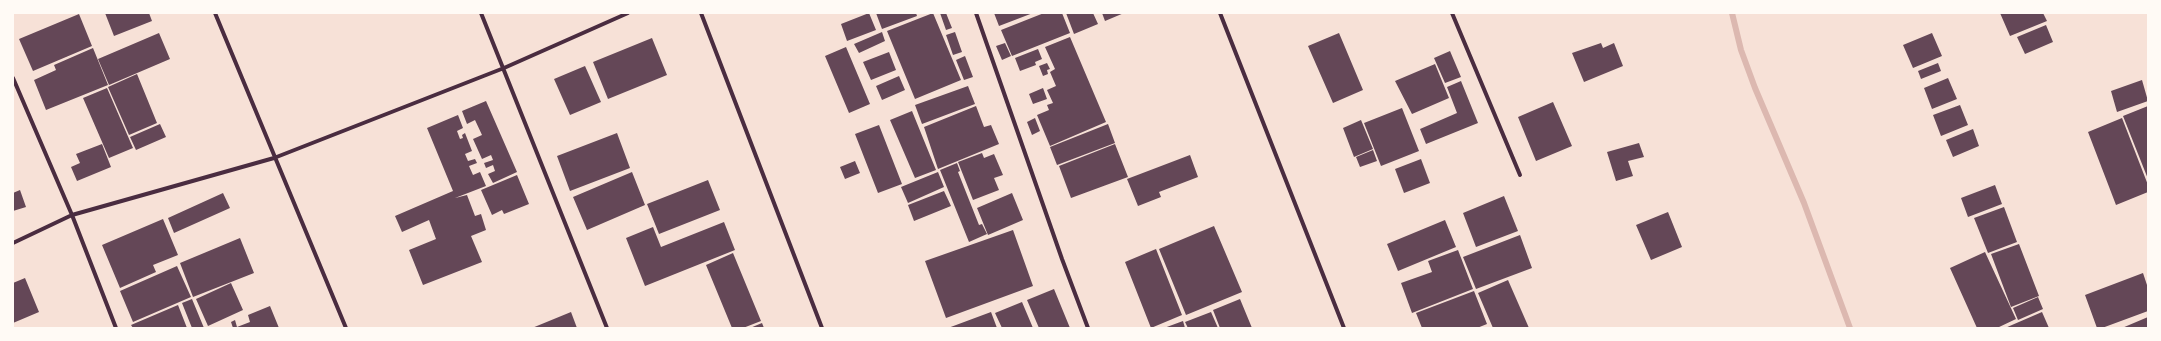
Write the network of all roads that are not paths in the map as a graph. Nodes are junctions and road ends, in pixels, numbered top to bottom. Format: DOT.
graph roads {
  1 [pos="215,13"];
  2 [pos="481,13"];
  3 [pos="628,13"];
  4 [pos="701,13"];
  5 [pos="976,13"];
  6 [pos="1220,13"];
  7 [pos="1452,13"];
  8 [pos="504,68"];
  9 [pos="13,78"];
  10 [pos="274,158"];
  11 [pos="1520,175"];
  12 [pos="72,215"];
  13 [pos="13,243"];
  14 [pos="116,328"];
  15 [pos="346,328"];
  16 [pos="607,328"];
  17 [pos="822,328"];
  18 [pos="1088,328"];
  19 [pos="1344,328"];
  1 -- 10 [label="street"];
  2 -- 8 [label="street"];
  3 -- 8 [label="street"];
  4 -- 17 [label="street"];
  5 -- 18 [label="street"];
  6 -- 19 [label="street"];
  7 -- 11 [label="street"];
  8 -- 10 [label="street"];
  8 -- 16 [label="street"];
  9 -- 12 [label="street"];
  10 -- 12 [label="street"];
  10 -- 15 [label="street"];
  12 -- 13 [label="street"];
  12 -- 14 [label="street"];
}
